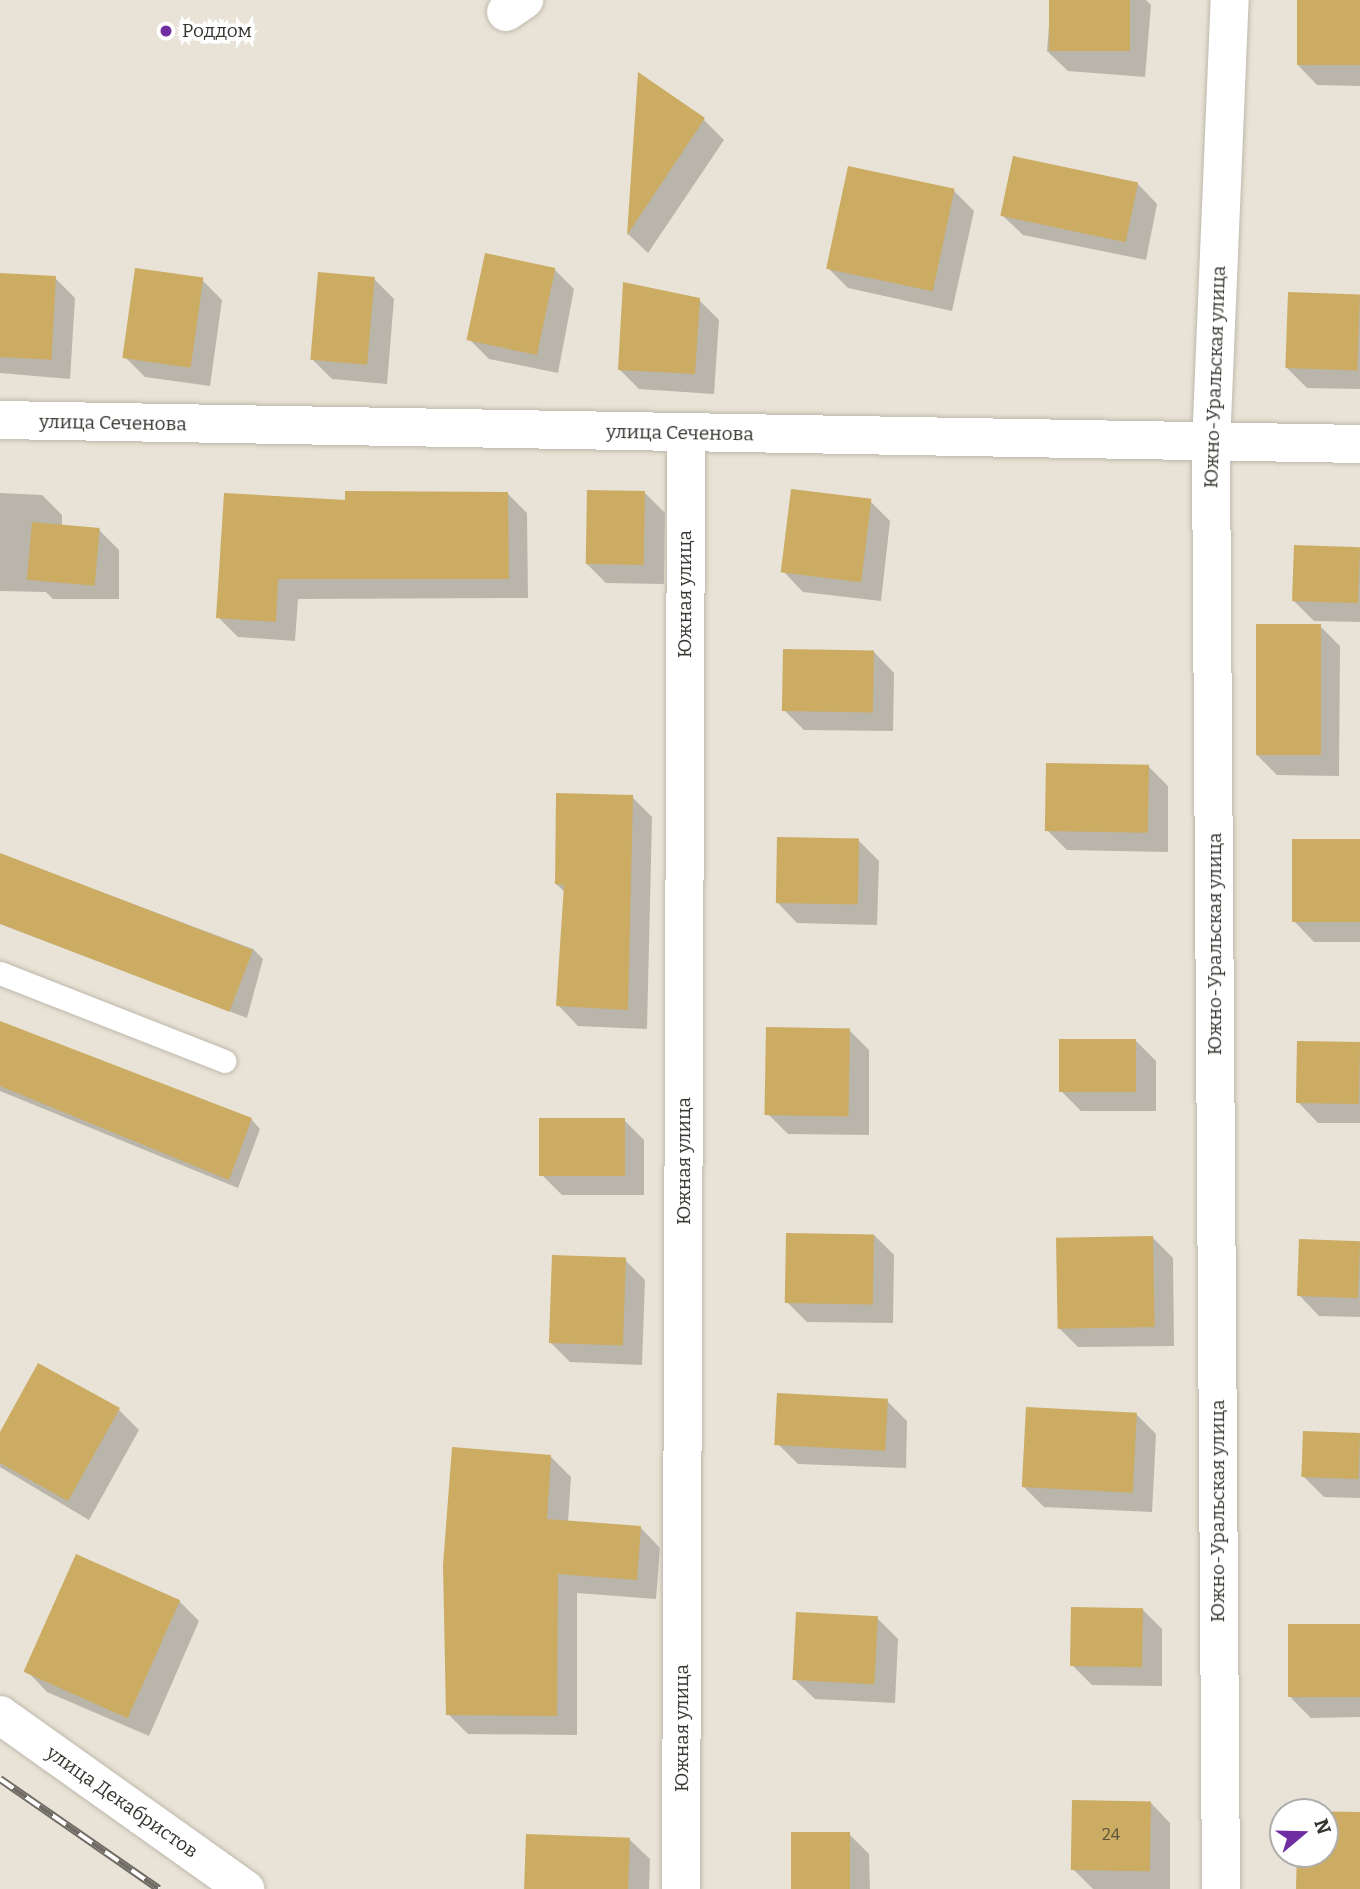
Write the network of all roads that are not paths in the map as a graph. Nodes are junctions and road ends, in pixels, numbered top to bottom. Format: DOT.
graph roads {
  1 [pos="1230,0"];
  2 [pos="0,421"];
  3 [pos="686,433"];
  4 [pos="1360,444"];
  5 [pos="1211,445"];
  6 [pos="0,973"];
  7 [pos="225,1061"];
  8 [pos="0,1715"];
  9 [pos="244,1889"];
  10 [pos="681,1889"];
  11 [pos="1221,1889"];
  1 -- 5 [label="street, Южно-Уральская улица"];
  2 -- 3 [label="street, улица Сеченова"];
  3 -- 5 [label="street, улица Сеченова"];
  3 -- 10 [label="street, Южная улица"];
  4 -- 5 [label="street, улица Сеченова"];
  5 -- 11 [label="street, Южно-Уральская улица"];
  6 -- 7 [label="lane"];
  8 -- 9 [label="street, улица Декабристов"];
}
